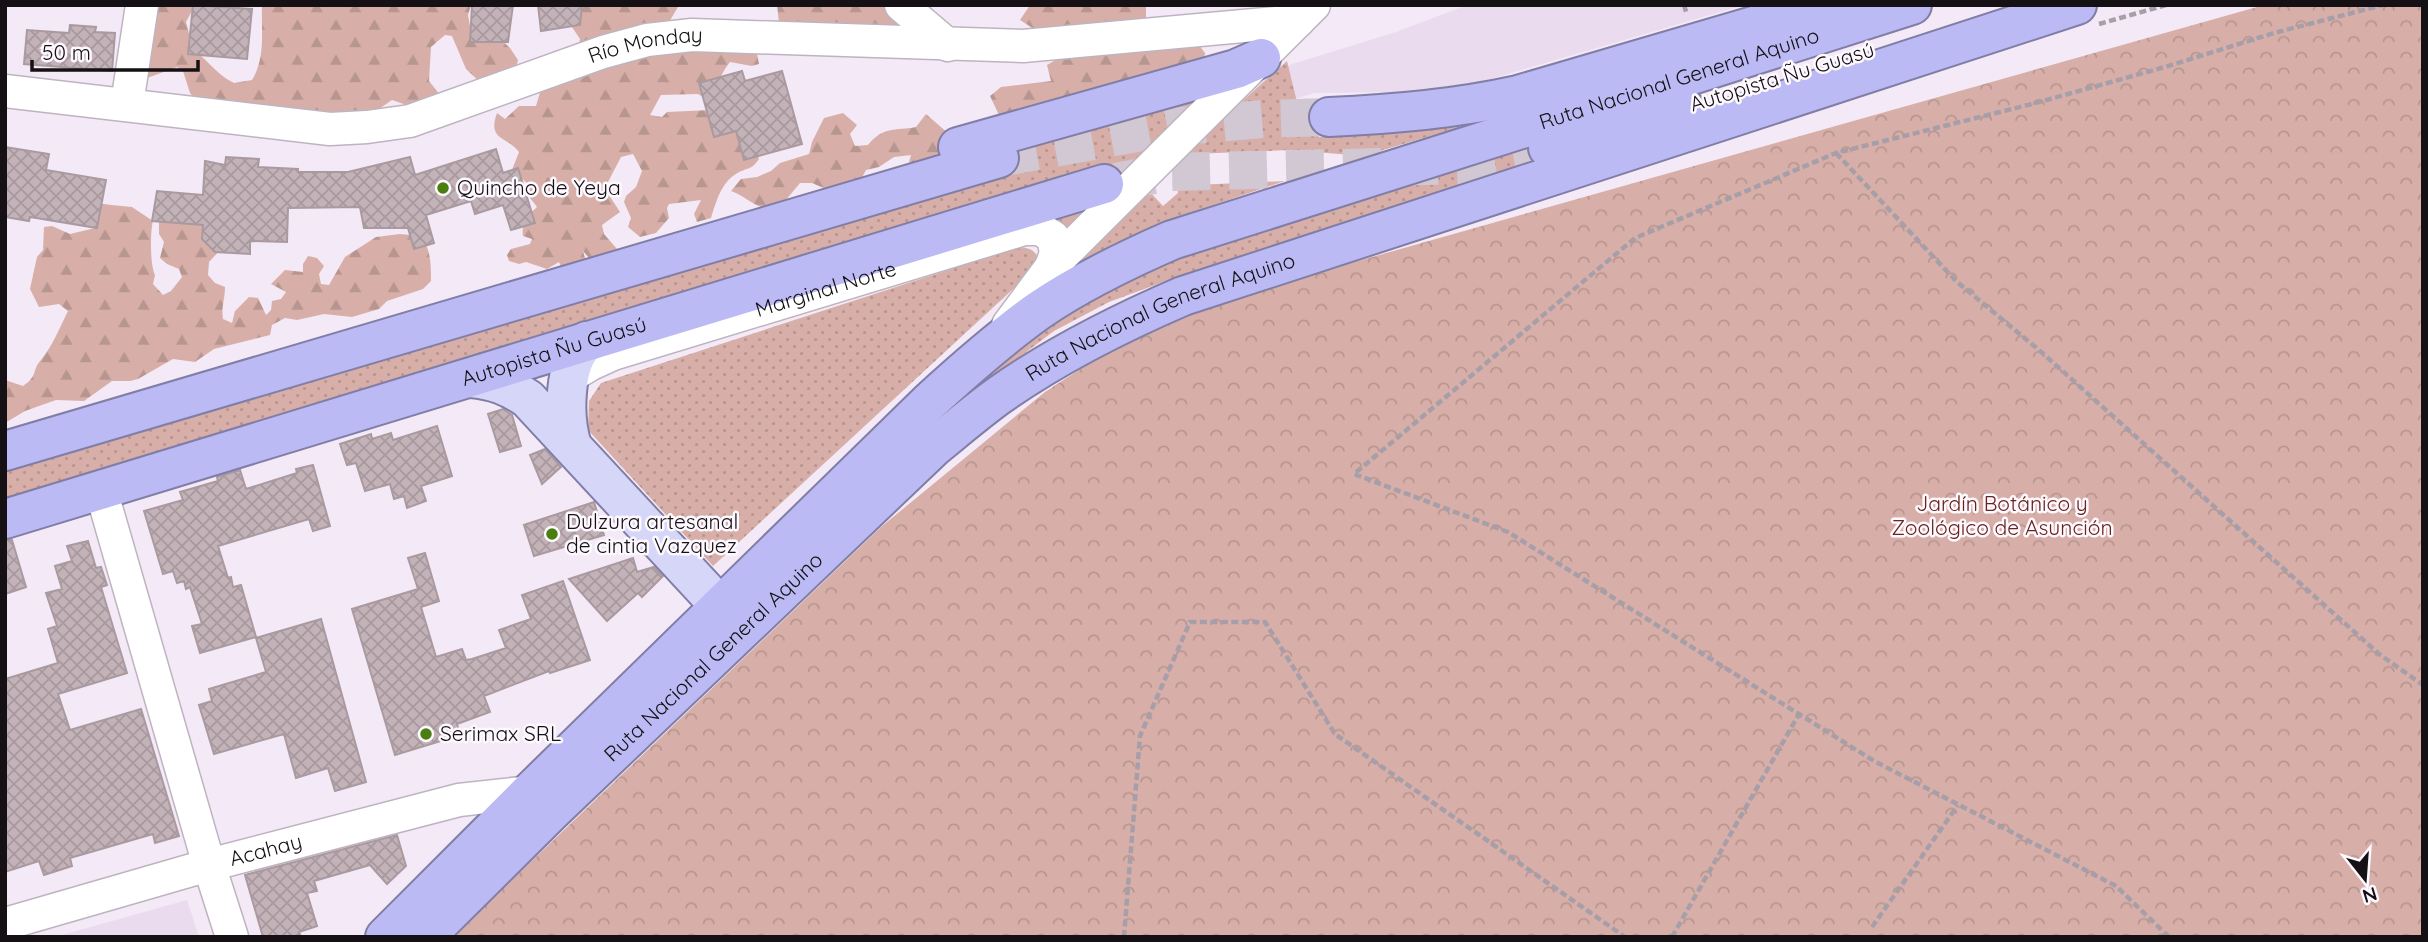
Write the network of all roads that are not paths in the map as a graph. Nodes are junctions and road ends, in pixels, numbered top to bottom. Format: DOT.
graph roads {
  1 [pos="142,5"];
  2 [pos="901,5"];
  3 [pos="1825,5"];
  4 [pos="1912,5"];
  5 [pos="2032,5"];
  6 [pos="2077,5"];
  7 [pos="1306,13"];
  8 [pos="948,45"];
  9 [pos="1261,58"];
  10 [pos="5,91"];
  11 [pos="127,104"];
  12 [pos="1329,117"];
  13 [pos="1532,153"];
  14 [pos="999,158"];
  15 [pos="1104,184"];
  16 [pos="1051,267"];
  17 [pos="392,337"];
  18 [pos="587,341"];
  19 [pos="995,344"];
  20 [pos="571,376"];
  21 [pos="471,378"];
  22 [pos="572,446"];
  23 [pos="5,451"];
  24 [pos="101,490"];
  25 [pos="5,519"];
  26 [pos="720,606"];
  27 [pos="530,792"];
  28 [pos="209,865"];
  29 [pos="5,924"];
  30 [pos="232,937"];
  31 [pos="385,937"];
  32 [pos="425,937"];
  1 -- 11 [label="street"];
  2 -- 8 [label="street"];
  3 -- 12 [label="highway"];
  4 -- 19 [label="highway, Ruta Nacional General Aquino"];
  5 -- 13 [label="highway, Autopista Ñu Guasú"];
  6 -- 32 [label="highway, Ruta Nacional General Aquino"];
  7 -- 8 [label="street, Río Monday"];
  7 -- 9 [label="street"];
  8 -- 11 [label="street, Río Monday"];
  9 -- 16 [label="street"];
  9 -- 17 [label="highway"];
  10 -- 11 [label="street, Río Monday"];
  14 -- 17 [label="highway"];
  15 -- 18 [label="highway, Autopista Ñu Guasú"];
  16 -- 19 [label="street"];
  16 -- 20 [label="street, Marginal Norte"];
  17 -- 23 [label="highway"];
  18 -- 20 [label="main road"];
  18 -- 21 [label="highway, Autopista Ñu Guasú"];
  19 -- 26 [label="highway, Ruta Nacional General Aquino"];
  20 -- 22 [label="main road"];
  21 -- 22 [label="main road"];
  21 -- 24 [label="highway, Autopista Ñu Guasú"];
  22 -- 26 [label="main road"];
  24 -- 25 [label="highway, Autopista Ñu Guasú"];
  24 -- 28 [label="street"];
  26 -- 27 [label="highway, Ruta Nacional General Aquino"];
  27 -- 28 [label="street, Acahay"];
  27 -- 31 [label="highway, Ruta Nacional General Aquino"];
  28 -- 29 [label="street, Acahay"];
  28 -- 30 [label="street"];
}
